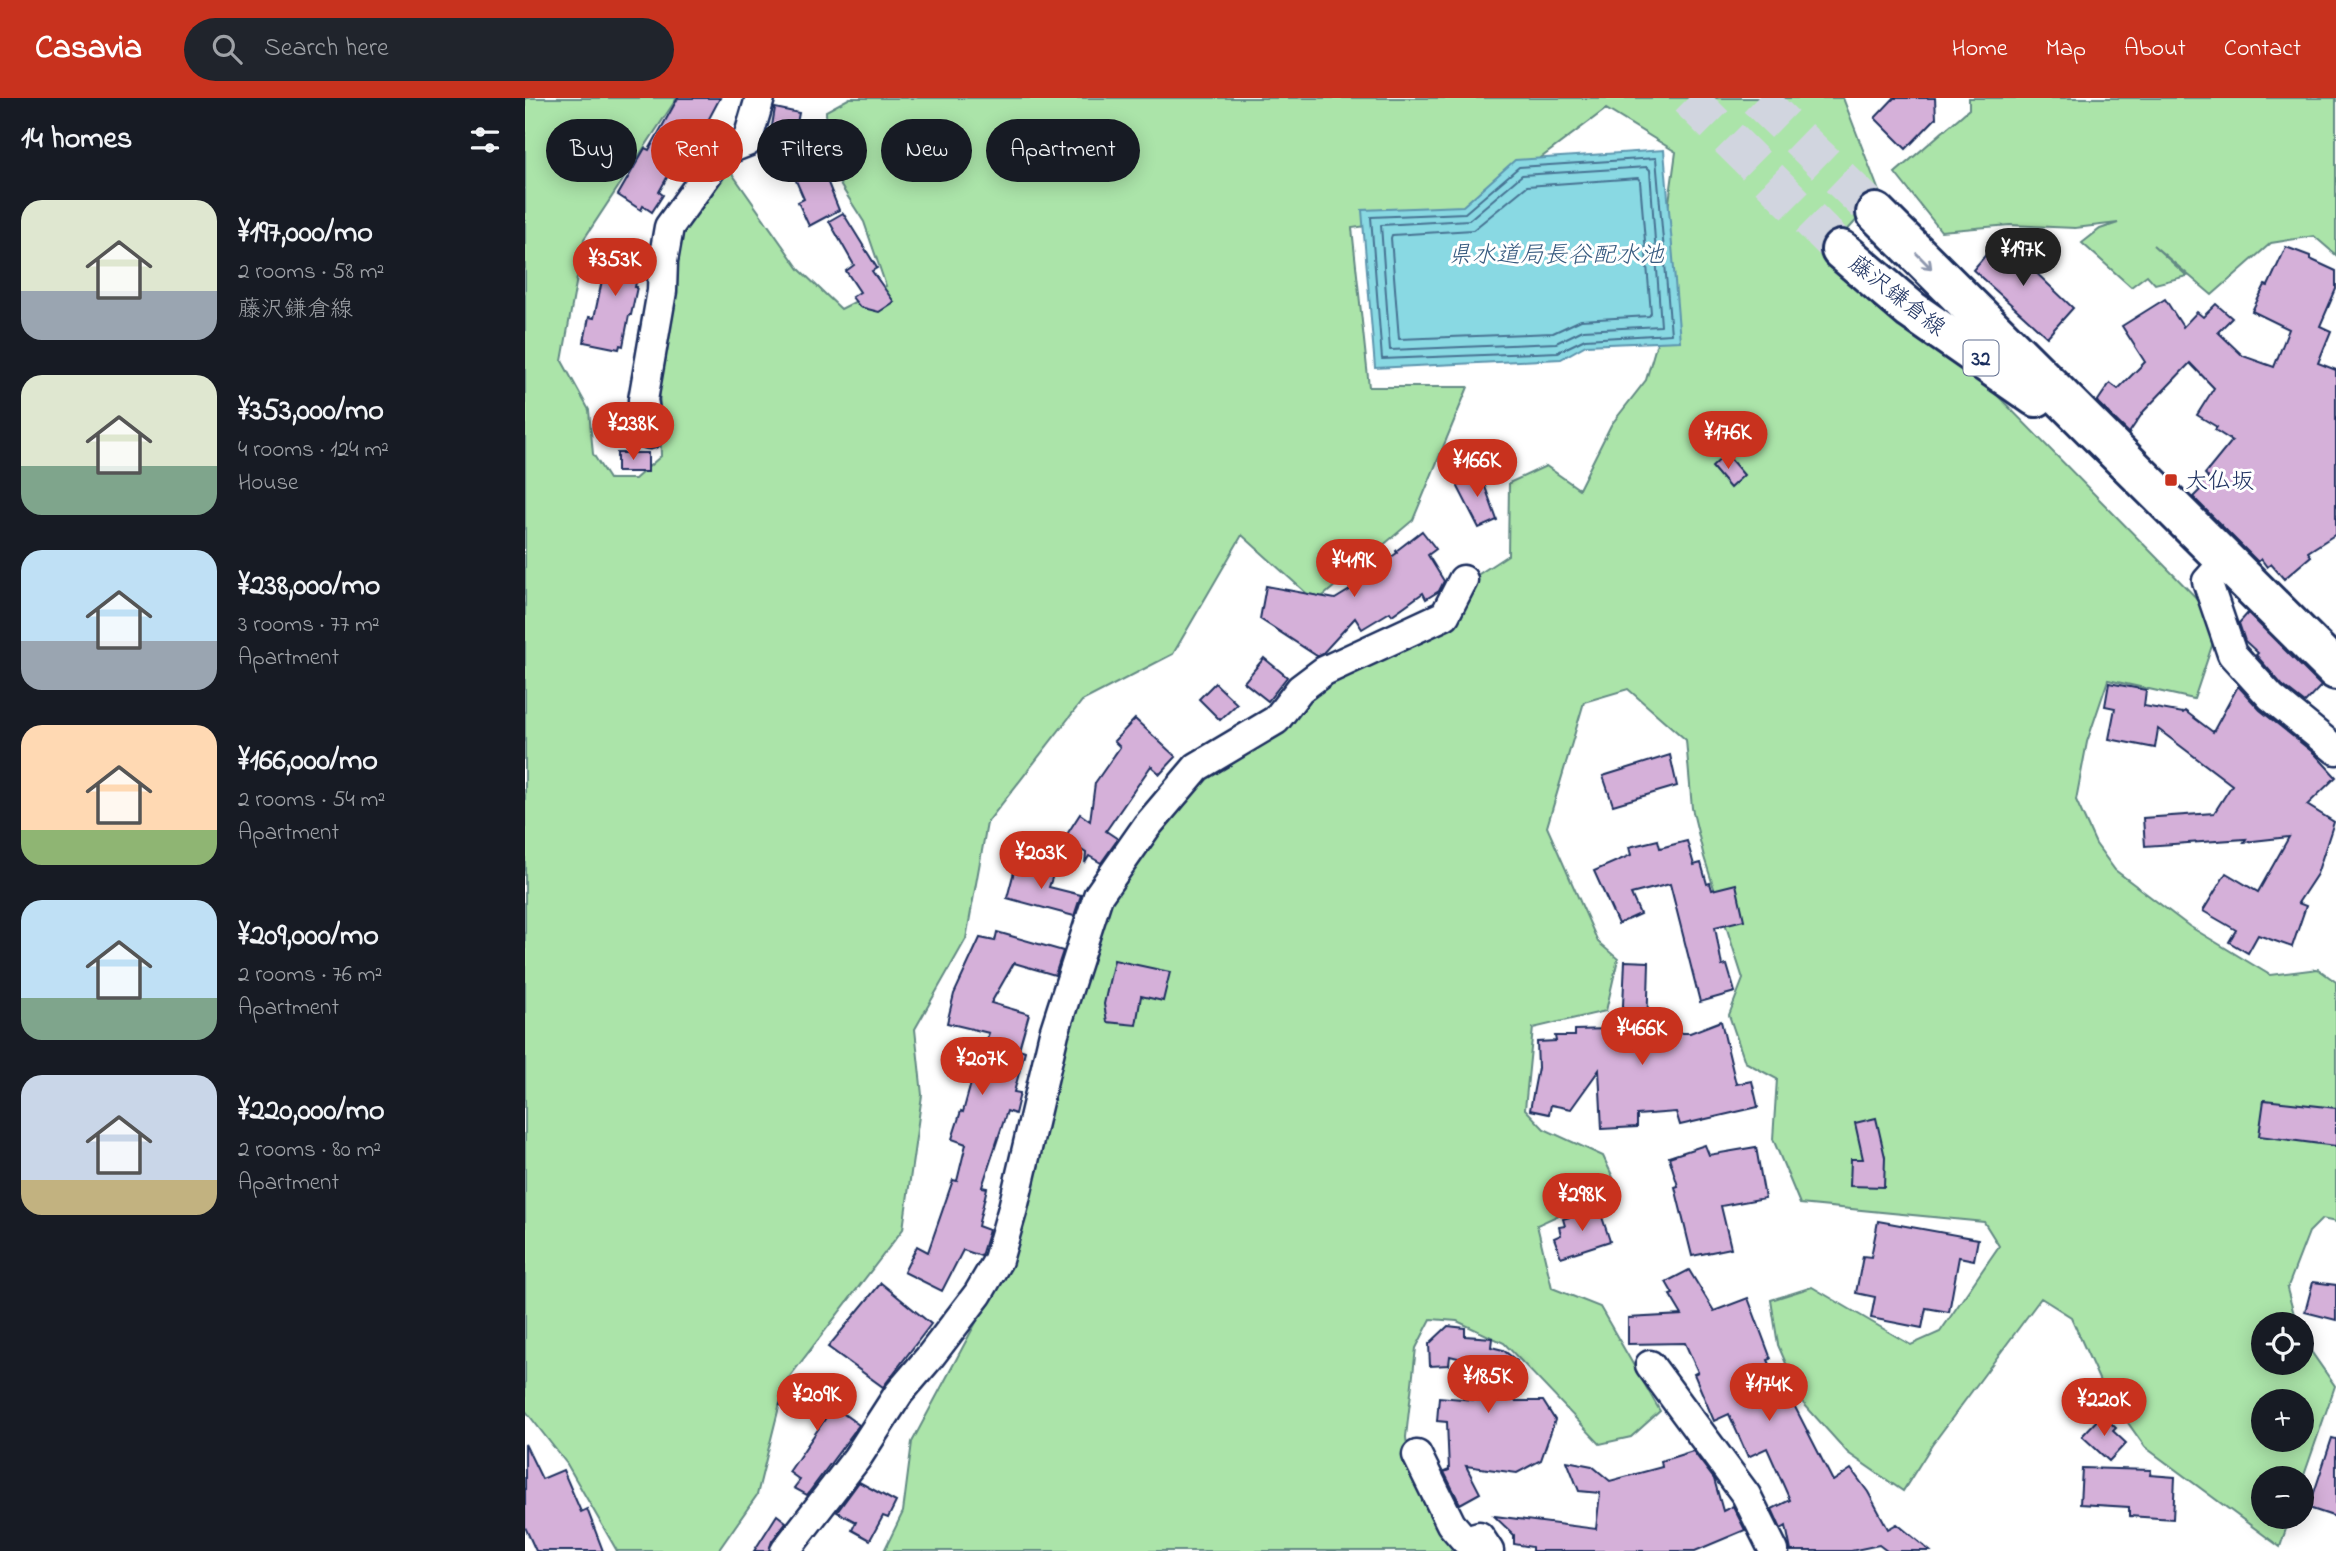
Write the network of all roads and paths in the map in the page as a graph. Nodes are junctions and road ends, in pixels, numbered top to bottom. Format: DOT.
graph roads {
  1 [pos="760,98"];
  2 [pos="1876,213"];
  3 [pos="1841,250"];
  4 [pos="649,434"];
  5 [pos="2126,461"];
  6 [pos="2225,561"];
  7 [pos="1463,580"];
  8 [pos="2336,670"];
  9 [pos="2336,750"];
  10 [pos="1650,1365"];
  11 [pos="1417,1455"];
  12 [pos="785,1551"];
  13 [pos="1489,1551"];
  14 [pos="1774,1551"];
  1 -- 4 [label="street"];
  2 -- 5 [label="main road, 藤沢鎌倉線 / 32, one-way"];
  3 -- 5 [label="main road, 藤沢鎌倉線 / 32"];
  5 -- 6 [label="main road, 藤沢鎌倉線 / 32"];
  6 -- 8 [label="main road, 藤沢鎌倉線 / 32"];
  6 -- 9 [label="street"];
  7 -- 12 [label="street"];
  10 -- 14 [label="street"];
  11 -- 13 [label="street"];
}
